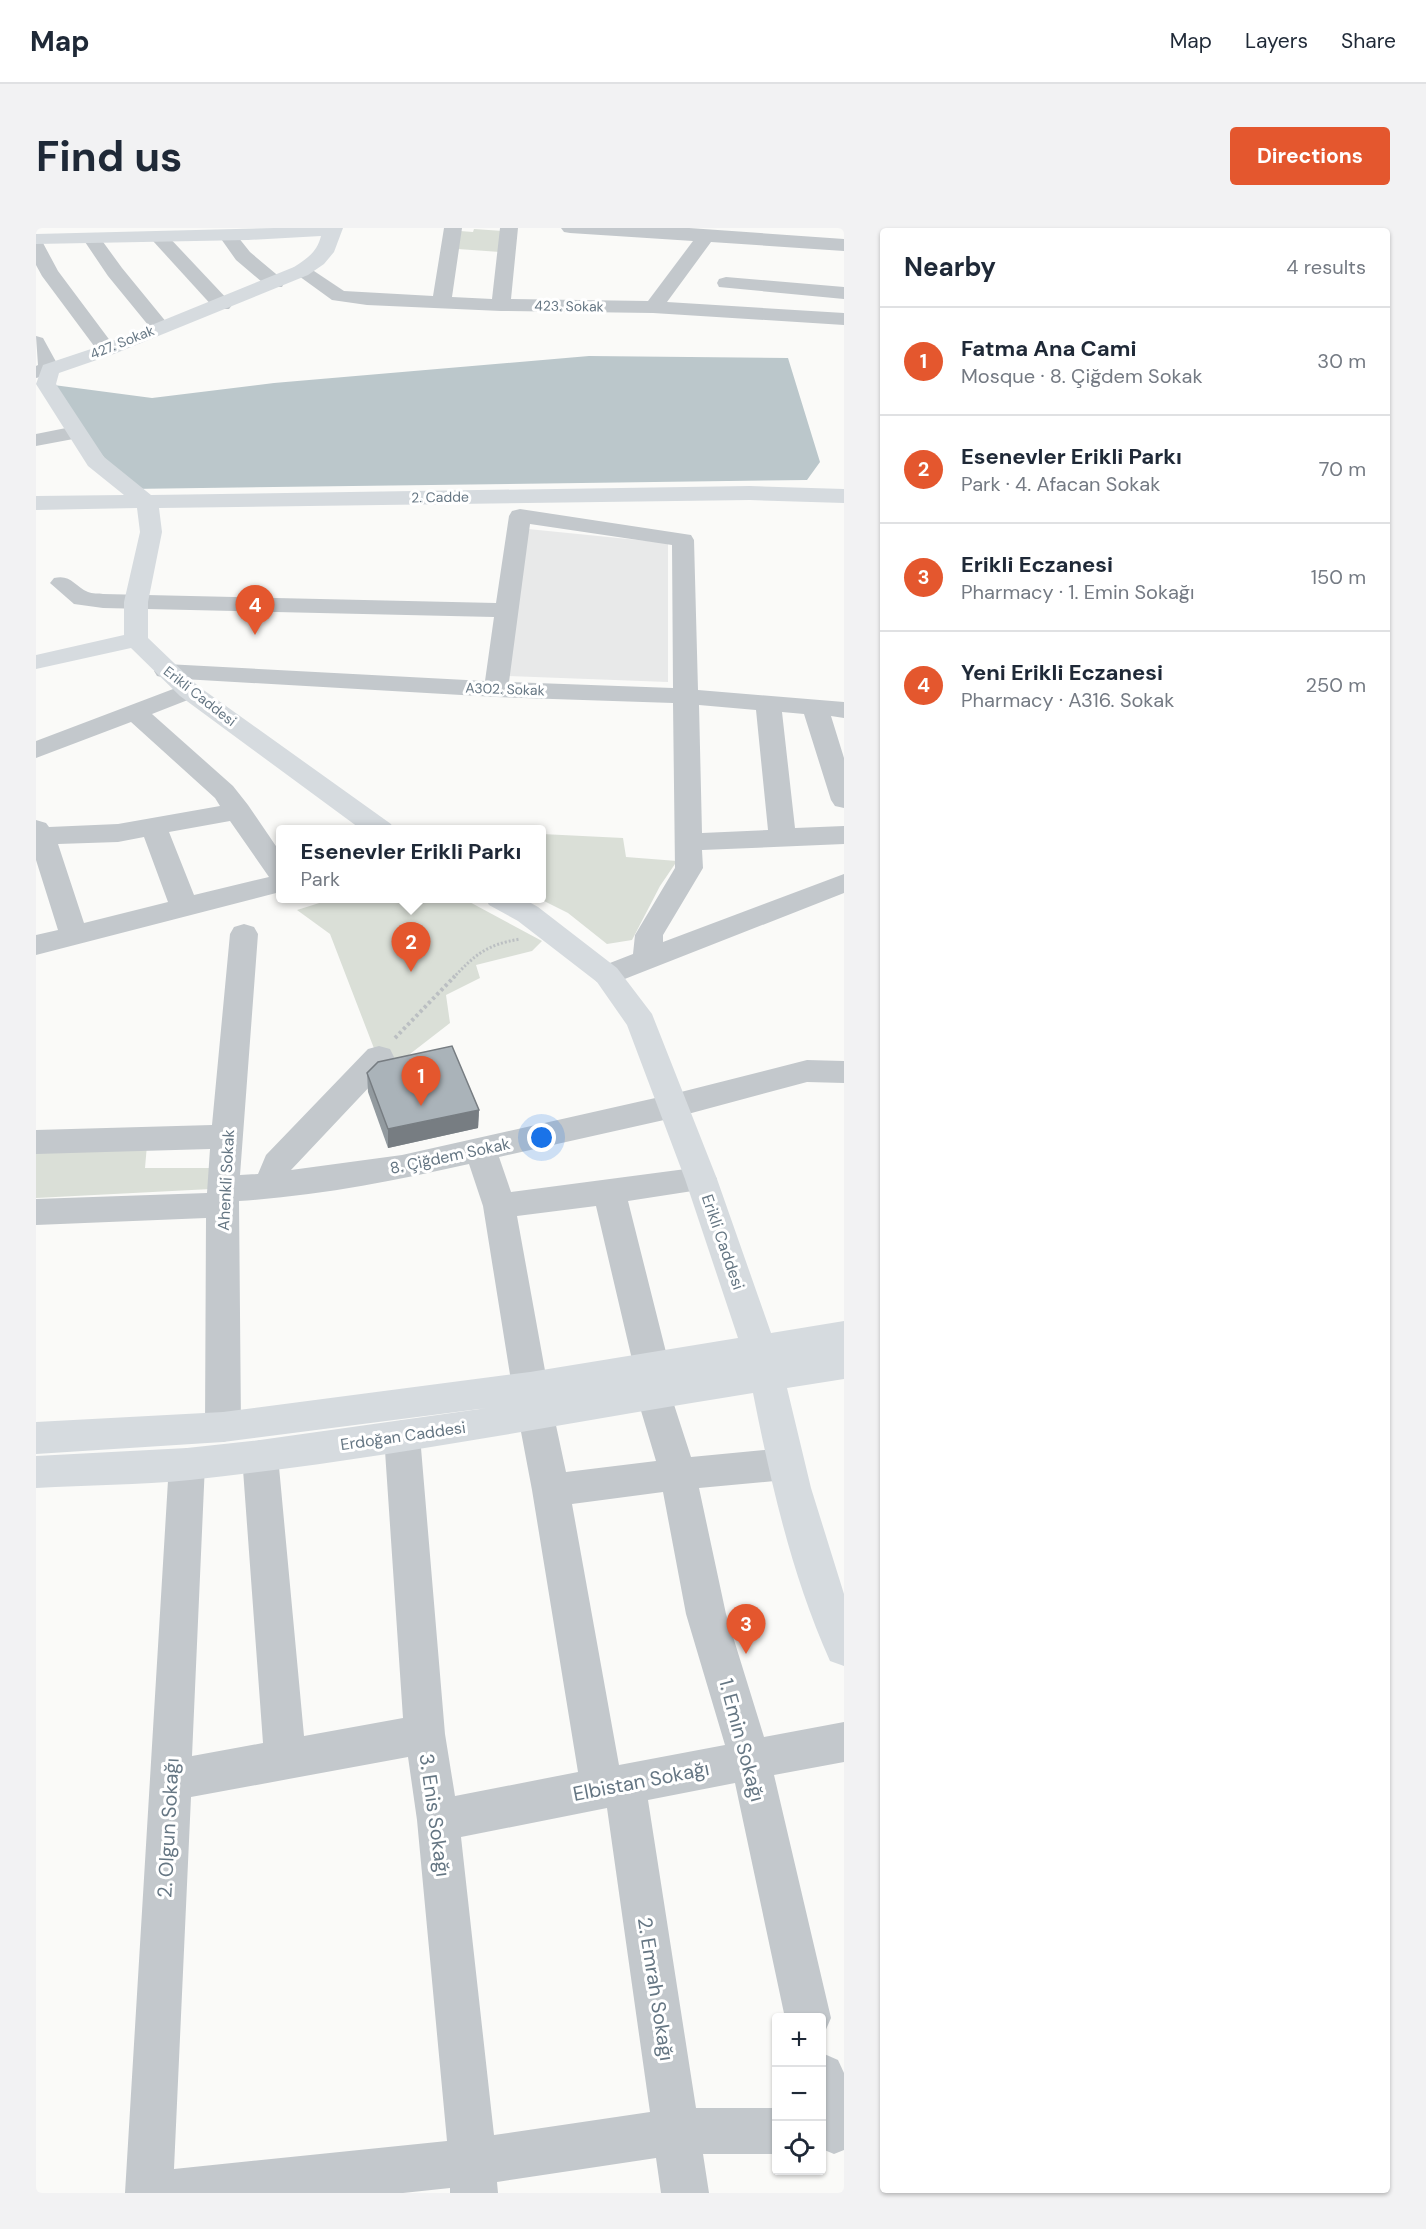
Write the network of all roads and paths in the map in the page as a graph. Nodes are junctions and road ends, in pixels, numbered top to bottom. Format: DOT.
graph roads {
  1 [pos="453,228"];
  2 [pos="509,228"];
  3 [pos="570,228"];
  4 [pos="671,228"];
  5 [pos="333,229"];
  6 [pos="247,232"];
  7 [pos="228,236"];
  8 [pos="748,236"];
  9 [pos="159,237"];
  10 [pos="705,238"];
  11 [pos="36,239"];
  12 [pos="92,239"];
  13 [pos="844,245"];
  14 [pos="36,247"];
  15 [pos="301,271"];
  16 [pos="275,283"];
  17 [pos="726,283"];
  18 [pos="844,293"];
  19 [pos="442,302"];
  20 [pos="222,305"];
  21 [pos="501,305"];
  22 [pos="653,307"];
  23 [pos="707,310"];
  24 [pos="844,319"];
  25 [pos="160,327"];
  26 [pos="36,342"];
  27 [pos="107,350"];
  28 [pos="43,370"];
  29 [pos="76,432"];
  30 [pos="36,440"];
  31 [pos="844,483"];
  32 [pos="36,490"];
  33 [pos="138,496"];
  34 [pos="844,496"];
  35 [pos="36,503"];
  36 [pos="62,583"];
  37 [pos="136,602"];
  38 [pos="506,610"];
  39 [pos="136,640"];
  40 [pos="36,662"];
  41 [pos="166,671"];
  42 [pos="245,675"];
  43 [pos="496,689"];
  44 [pos="189,692"];
  45 [pos="686,696"];
  46 [pos="768,703"];
  47 [pos="815,707"];
  48 [pos="844,710"];
  49 [pos="135,712"];
  50 [pos="221,714"];
  51 [pos="36,750"];
  52 [pos="844,800"];
  53 [pos="238,811"];
  54 [pos="374,825"];
  55 [pos="154,828"];
  56 [pos="39,833"];
  57 [pos="844,835"];
  58 [pos="783,839"];
  59 [pos="689,842"];
  60 [pos="276,866"];
  61 [pos="844,883"];
  62 [pos="276,884"];
  63 [pos="508,903"];
  64 [pos="185,908"];
  65 [pos="244,934"];
  66 [pos="554,934"];
  67 [pos="74,935"];
  68 [pos="36,945"];
  69 [pos="647,960"];
  70 [pos="608,975"];
  71 [pos="378,1057"];
  72 [pos="844,1072"];
  73 [pos="673,1106"];
  74 [pos="228,1136"];
  75 [pos="36,1142"];
  76 [pos="481,1150"];
  77 [pos="701,1179"];
  78 [pos="270,1186"];
  79 [pos="609,1190"];
  80 [pos="223,1197"];
  81 [pos="499,1206"];
  82 [pos="36,1212"];
  83 [pos="844,1335"];
  84 [pos="763,1363"];
  85 [pos="844,1364"];
  86 [pos="653,1381"];
  87 [pos="533,1402"];
  88 [pos="223,1427"];
  89 [pos="402,1436"];
  90 [pos="36,1438"];
  91 [pos="260,1456"];
  92 [pos="187,1464"];
  93 [pos="785,1464"];
  94 [pos="36,1472"];
  95 [pos="678,1474"];
  96 [pos="551,1490"];
  97 [pos="844,1648"];
  98 [pos="425,1734"];
  99 [pos="844,1742"];
  100 [pos="285,1759"];
  101 [pos="750,1760"];
  102 [pos="170,1780"];
  103 [pos="614,1787"];
  104 [pos="438,1820"];
  105 [pos="807,2013"];
  106 [pos="826,2096"];
  107 [pos="677,2131"];
  108 [pos="772,2131"];
  109 [pos="833,2131"];
  110 [pos="474,2177"];
  111 [pos="149,2193"];
  112 [pos="173,2193"];
  113 [pos="685,2193"];
  1 -- 19 [label="street"];
  2 -- 21 [label="street"];
  3 -- 10 [label="street"];
  4 -- 10 [label="street"];
  5 -- 6 [label="main road"];
  5 -- 15 [label="main road, 427. Sokak"];
  6 -- 7 [label="main road"];
  7 -- 9 [label="main road"];
  7 -- 16 [label="street"];
  8 -- 10 [label="street"];
  8 -- 13 [label="street"];
  8 -- 17 [label="street"];
  9 -- 12 [label="main road"];
  9 -- 20 [label="street"];
  10 -- 22 [label="street"];
  11 -- 12 [label="main road"];
  12 -- 25 [label="street"];
  14 -- 27 [label="street"];
  15 -- 16 [label="main road, 427. Sokak"];
  15 -- 19 [label="street, 423. Sokak"];
  16 -- 20 [label="main road, 427. Sokak"];
  17 -- 18 [label="street"];
  17 -- 23 [label="street"];
  19 -- 21 [label="street, 423. Sokak"];
  20 -- 25 [label="main road, 427. Sokak"];
  21 -- 22 [label="street, 423. Sokak"];
  22 -- 23 [label="street, 423. Sokak"];
  23 -- 24 [label="street, 423. Sokak"];
  25 -- 27 [label="main road, 427. Sokak"];
  26 -- 28 [label="street"];
  27 -- 28 [label="main road, 427. Sokak"];
  28 -- 29 [label="main road"];
  29 -- 30 [label="street"];
  29 -- 33 [label="main road"];
  31 -- 33 [label="main road, 2. Cadde"];
  32 -- 33 [label="main road, 2. Cadde"];
  33 -- 34 [label="main road, 2. Cadde"];
  33 -- 35 [label="main road, 2. Cadde"];
  33 -- 37 [label="main road"];
  36 -- 37 [label="street"];
  37 -- 38 [label="street"];
  37 -- 39 [label="main road"];
  38 -- 43 [label="street"];
  38 -- 45 [label="street"];
  39 -- 40 [label="main road"];
  39 -- 41 [label="main road, Erikli Caddesi"];
  41 -- 42 [label="street, A302. Sokak"];
  41 -- 44 [label="main road, Erikli Caddesi"];
  42 -- 43 [label="street, A302. Sokak"];
  42 -- 50 [label="street"];
  43 -- 45 [label="street, A302. Sokak"];
  44 -- 49 [label="street"];
  44 -- 50 [label="main road, Erikli Caddesi"];
  45 -- 46 [label="street, A302. Sokak"];
  45 -- 59 [label="street"];
  46 -- 47 [label="street, A302. Sokak"];
  46 -- 58 [label="street"];
  47 -- 48 [label="street, A302. Sokak"];
  47 -- 52 [label="street"];
  49 -- 51 [label="street"];
  49 -- 53 [label="street"];
  50 -- 54 [label="main road, Erikli Caddesi"];
  53 -- 55 [label="street"];
  53 -- 60 [label="street"];
  55 -- 56 [label="street"];
  55 -- 64 [label="street"];
  56 -- 67 [label="street"];
  57 -- 58 [label="street"];
  58 -- 59 [label="street"];
  59 -- 69 [label="street"];
  61 -- 69 [label="street"];
  62 -- 64 [label="street"];
  63 -- 66 [label="main road, Erikli Caddesi"];
  64 -- 67 [label="street"];
  65 -- 74 [label="street, Ahenkli Sokak"];
  66 -- 70 [label="main road, Erikli Caddesi"];
  66 -- 71 [label="path"];
  67 -- 68 [label="street"];
  69 -- 70 [label="street"];
  70 -- 73 [label="main road, Erikli Caddesi"];
  71 -- 78 [label="street"];
  72 -- 73 [label="street, 8. Çiğdem Sokak"];
  73 -- 76 [label="street, 8. Çiğdem Sokak"];
  73 -- 77 [label="main road, Erikli Caddesi"];
  74 -- 75 [label="street"];
  74 -- 80 [label="street, Ahenkli Sokak"];
  76 -- 78 [label="street, 8. Çiğdem Sokak"];
  76 -- 81 [label="street, 2. Emrah Sokağı"];
  77 -- 79 [label="street"];
  77 -- 84 [label="main road, Erikli Caddesi"];
  78 -- 80 [label="street, 8. Çiğdem Sokak"];
  79 -- 81 [label="street"];
  79 -- 86 [label="street, 1. Emin Sokağı"];
  80 -- 82 [label="street, 8. Çiğdem Sokak"];
  80 -- 88 [label="street, Ahenkli Sokak"];
  81 -- 87 [label="street, 2. Emrah Sokağı"];
  83 -- 84 [label="main road"];
  84 -- 85 [label="main road"];
  84 -- 86 [label="main road, Erdoğan Caddesi"];
  84 -- 93 [label="main road, Erikli Caddesi"];
  86 -- 87 [label="main road, Erdoğan Caddesi"];
  86 -- 95 [label="street, 1. Emin Sokağı"];
  87 -- 88 [label="main road, Erdoğan Caddesi"];
  87 -- 89 [label="main road, Erdoğan Caddesi"];
  87 -- 96 [label="street, 2. Emrah Sokağı"];
  88 -- 90 [label="main road, Erdoğan Caddesi"];
  89 -- 91 [label="main road, Erdoğan Caddesi"];
  89 -- 98 [label="street, 3. Enis Sokağı"];
  91 -- 92 [label="main road, Erdoğan Caddesi"];
  91 -- 100 [label="street"];
  92 -- 94 [label="main road, Erdoğan Caddesi"];
  92 -- 102 [label="street, 2. Olgun Sokağı"];
  93 -- 95 [label="street"];
  93 -- 97 [label="main road, Erikli Caddesi"];
  95 -- 96 [label="street"];
  95 -- 101 [label="street, 1. Emin Sokağı"];
  96 -- 103 [label="street, 2. Emrah Sokağı"];
  98 -- 100 [label="street"];
  98 -- 104 [label="street, 3. Enis Sokağı"];
  99 -- 101 [label="street, Elbistan Sokağı"];
  100 -- 102 [label="street"];
  101 -- 103 [label="street, Elbistan Sokağı"];
  101 -- 105 [label="street, 1. Emin Sokağı"];
  102 -- 111 [label="street, 2. Olgun Sokağı"];
  103 -- 104 [label="street, Elbistan Sokağı"];
  103 -- 107 [label="street, 2. Emrah Sokağı"];
  104 -- 110 [label="street, 3. Enis Sokağı"];
  106 -- 109 [label="street"];
  107 -- 108 [label="street"];
  107 -- 110 [label="street"];
  107 -- 113 [label="street, 2. Emrah Sokağı"];
  110 -- 112 [label="street"];
}
